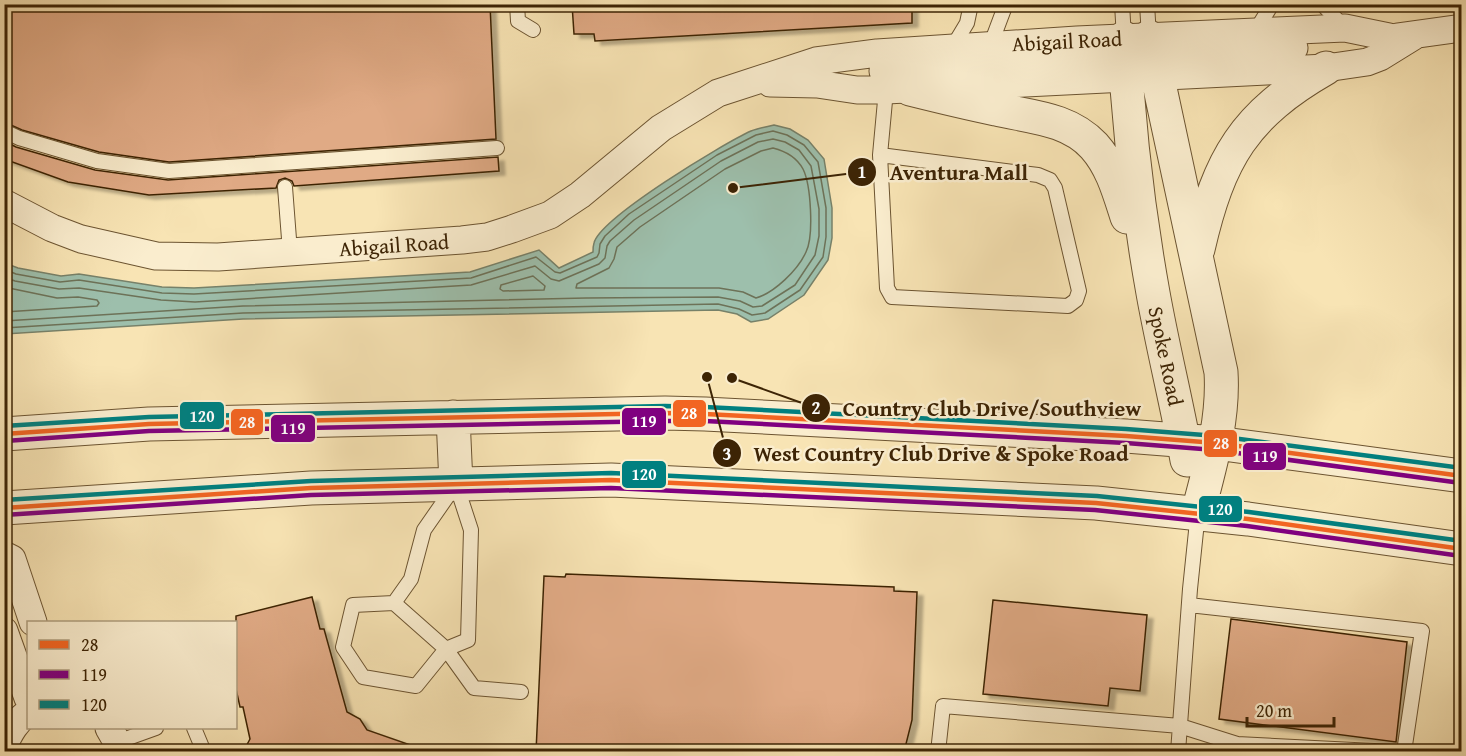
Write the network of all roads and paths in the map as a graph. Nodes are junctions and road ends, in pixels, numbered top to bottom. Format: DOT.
graph roads {
  1 [pos="517,4"];
  2 [pos="971,4"];
  3 [pos="1122,4"];
  4 [pos="1147,4"];
  5 [pos="1272,4"];
  6 [pos="1322,4"];
  7 [pos="1003,7"];
  8 [pos="1345,28"];
  9 [pos="1461,28"];
  10 [pos="533,30"];
  11 [pos="1255,32"];
  12 [pos="1401,36"];
  13 [pos="1021,44"];
  14 [pos="952,48"];
  15 [pos="984,56"];
  16 [pos="1139,58"];
  17 [pos="1326,68"];
  18 [pos="748,82"];
  19 [pos="817,84"];
  20 [pos="898,90"];
  21 [pos="4,130"];
  22 [pos="497,148"];
  23 [pos="880,155"];
  24 [pos="285,187"];
  25 [pos="4,203"];
  26 [pos="290,252"];
  27 [pos="1197,256"];
  28 [pos="1153,294"];
  29 [pos="453,417"];
  30 [pos="4,434"];
  31 [pos="1184,440"];
  32 [pos="1216,443"];
  33 [pos="1461,476"];
  34 [pos="456,484"];
  35 [pos="4,508"];
  36 [pos="1198,512"];
  37 [pos="1461,549"];
  38 [pos="4,555"];
  39 [pos="394,603"];
  40 [pos="1189,606"];
  41 [pos="33,621"];
  42 [pos="4,631"];
  43 [pos="446,649"];
  44 [pos="521,693"];
  45 [pos="27,695"];
  46 [pos="27,714"];
  47 [pos="1180,726"];
  48 [pos="153,729"];
  49 [pos="194,729"];
  50 [pos="115,740"];
  51 [pos="4,745"];
  52 [pos="204,752"];
  53 [pos="938,752"];
  54 [pos="1178,752"];
  55 [pos="1394,752"];
  56 [pos="1404,752"];
  1 -- 10 [label="lane"];
  2 -- 14 [label="lane"];
  3 -- 16 [label="lane"];
  4 -- 16 [label="lane"];
  5 -- 11 [label="lane"];
  6 -- 8 [label="lane"];
  7 -- 13 [label="lane"];
  7 -- 15 [label="lane"];
  8 -- 11 [label="street, Abigail Road"];
  8 -- 12 [label="street, Abigail Road"];
  9 -- 12 [label="street, Abigail Road"];
  11 -- 16 [label="street, Abigail Road"];
  12 -- 16 [label="street, Abigail Road"];
  12 -- 17 [label="street, Abigail Road"];
  13 -- 15 [label="street, Abigail Road"];
  13 -- 16 [label="street, Abigail Road"];
  14 -- 15 [label="street, Abigail Road"];
  14 -- 18 [label="street, Abigail Road"];
  15 -- 16 [label="street, Abigail Road"];
  15 -- 19 [label="street, Abigail Road"];
  16 -- 17 [label="street, Abigail Road"];
  16 -- 20 [label="street, Abigail Road"];
  16 -- 27 [label="street"];
  16 -- 28 [label="street, Spoke Road"];
  17 -- 27 [label="street"];
  18 -- 19 [label="street, Abigail Road"];
  18 -- 26 [label="street, Abigail Road"];
  19 -- 20 [label="street, Abigail Road"];
  20 -- 23 [label="lane"];
  20 -- 28 [label="street"];
  21 -- 22 [label="lane"];
  23 -- 23 [label="lane"];
  24 -- 26 [label="lane"];
  25 -- 26 [label="street, Abigail Road"];
  27 -- 32 [label="street"];
  28 -- 31 [label="street, Spoke Road"];
  29 -- 30 [label="street"];
  29 -- 31 [label="street"];
  29 -- 34 [label="street"];
  31 -- 32 [label="street"];
  31 -- 36 [label="street, Spoke Road"];
  32 -- 33 [label="street"];
  32 -- 36 [label="street"];
  34 -- 35 [label="street"];
  34 -- 36 [label="street"];
  34 -- 39 [label="lane"];
  34 -- 43 [label="lane"];
  36 -- 37 [label="street"];
  36 -- 40 [label="lane"];
  38 -- 41 [label="street"];
  39 -- 43 [label="lane"];
  39 -- 43 [label="lane"];
  40 -- 47 [label="lane"];
  40 -- 56 [label="lane"];
  42 -- 45 [label="street"];
  43 -- 44 [label="lane"];
  46 -- 51 [label="street"];
  47 -- 53 [label="lane"];
  47 -- 54 [label="lane"];
  47 -- 55 [label="lane"];
  48 -- 50 [label="lane"];
  49 -- 52 [label="lane"];
}
